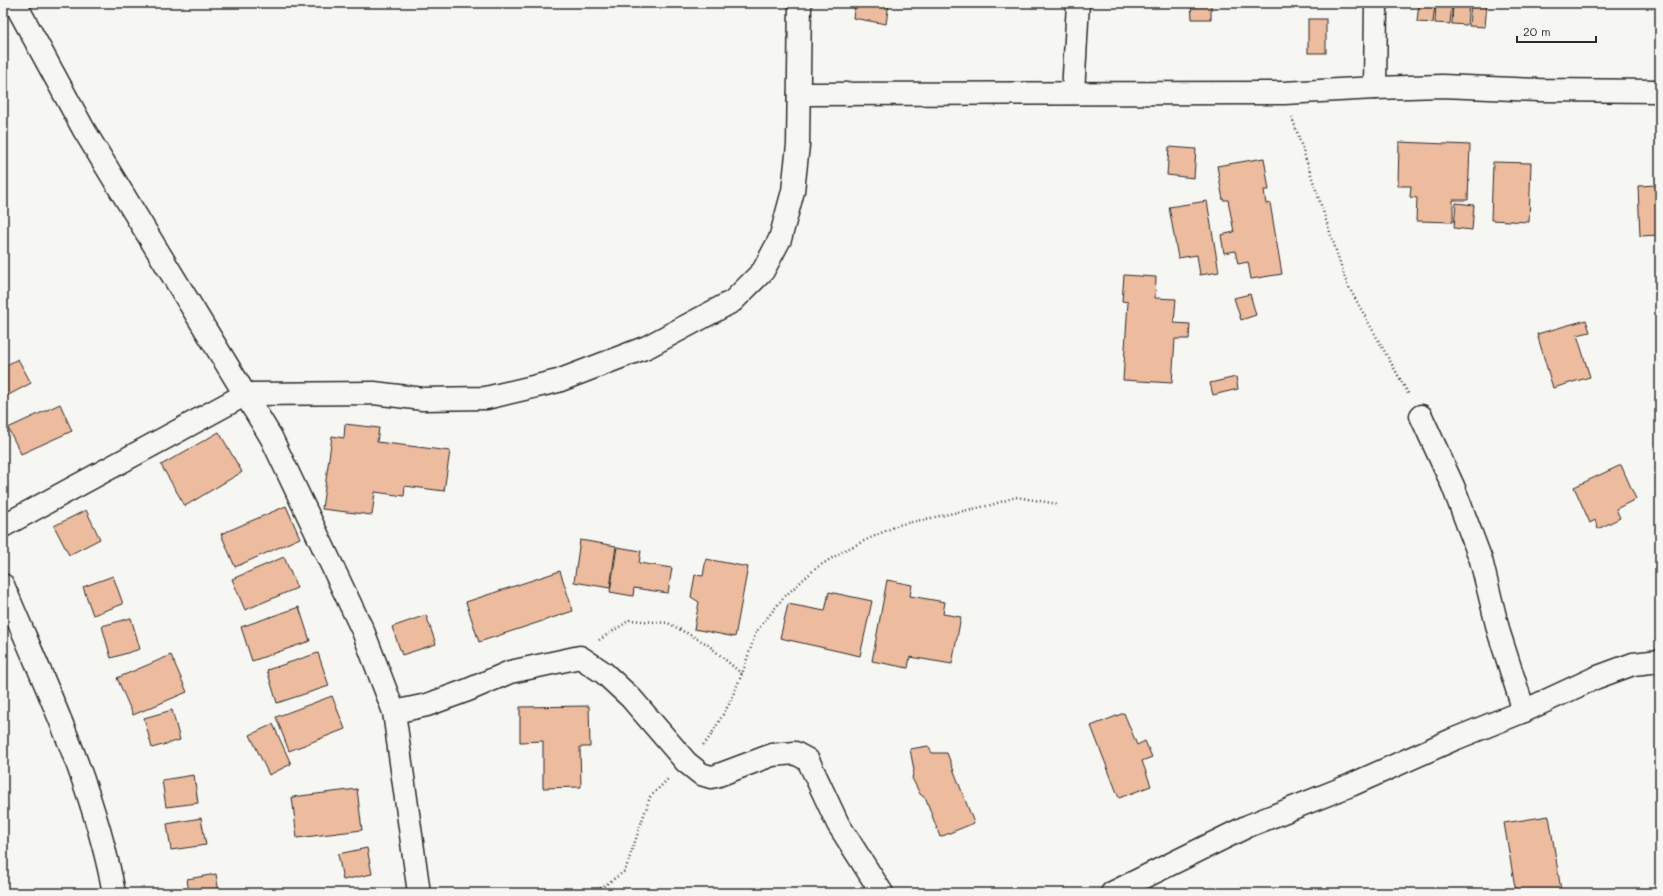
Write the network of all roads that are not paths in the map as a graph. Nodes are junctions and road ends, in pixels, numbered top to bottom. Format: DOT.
graph roads {
  1 [pos="15,3"];
  2 [pos="800,3"];
  3 [pos="1078,3"];
  4 [pos="1376,3"];
  5 [pos="1375,88"];
  6 [pos="1660,91"];
  7 [pos="1073,93"];
  8 [pos="799,94"];
  9 [pos="246,394"];
  10 [pos="1421,416"];
  11 [pos="3,526"];
  12 [pos="3,585"];
  13 [pos="1660,661"];
  14 [pos="394,712"];
  15 [pos="1524,712"];
  16 [pos="114,893"];
  17 [pos="419,893"];
  18 [pos="882,893"];
  19 [pos="1112,893"];
  1 -- 9 [label="street"];
  2 -- 8 [label="street"];
  3 -- 7 [label="street"];
  4 -- 5 [label="street"];
  5 -- 6 [label="street"];
  5 -- 7 [label="street"];
  7 -- 8 [label="street"];
  8 -- 9 [label="street"];
  9 -- 11 [label="street"];
  9 -- 14 [label="street"];
  10 -- 15 [label="street"];
  12 -- 16 [label="street"];
  13 -- 15 [label="street"];
  14 -- 17 [label="street"];
  14 -- 18 [label="street"];
  15 -- 19 [label="street"];
}
